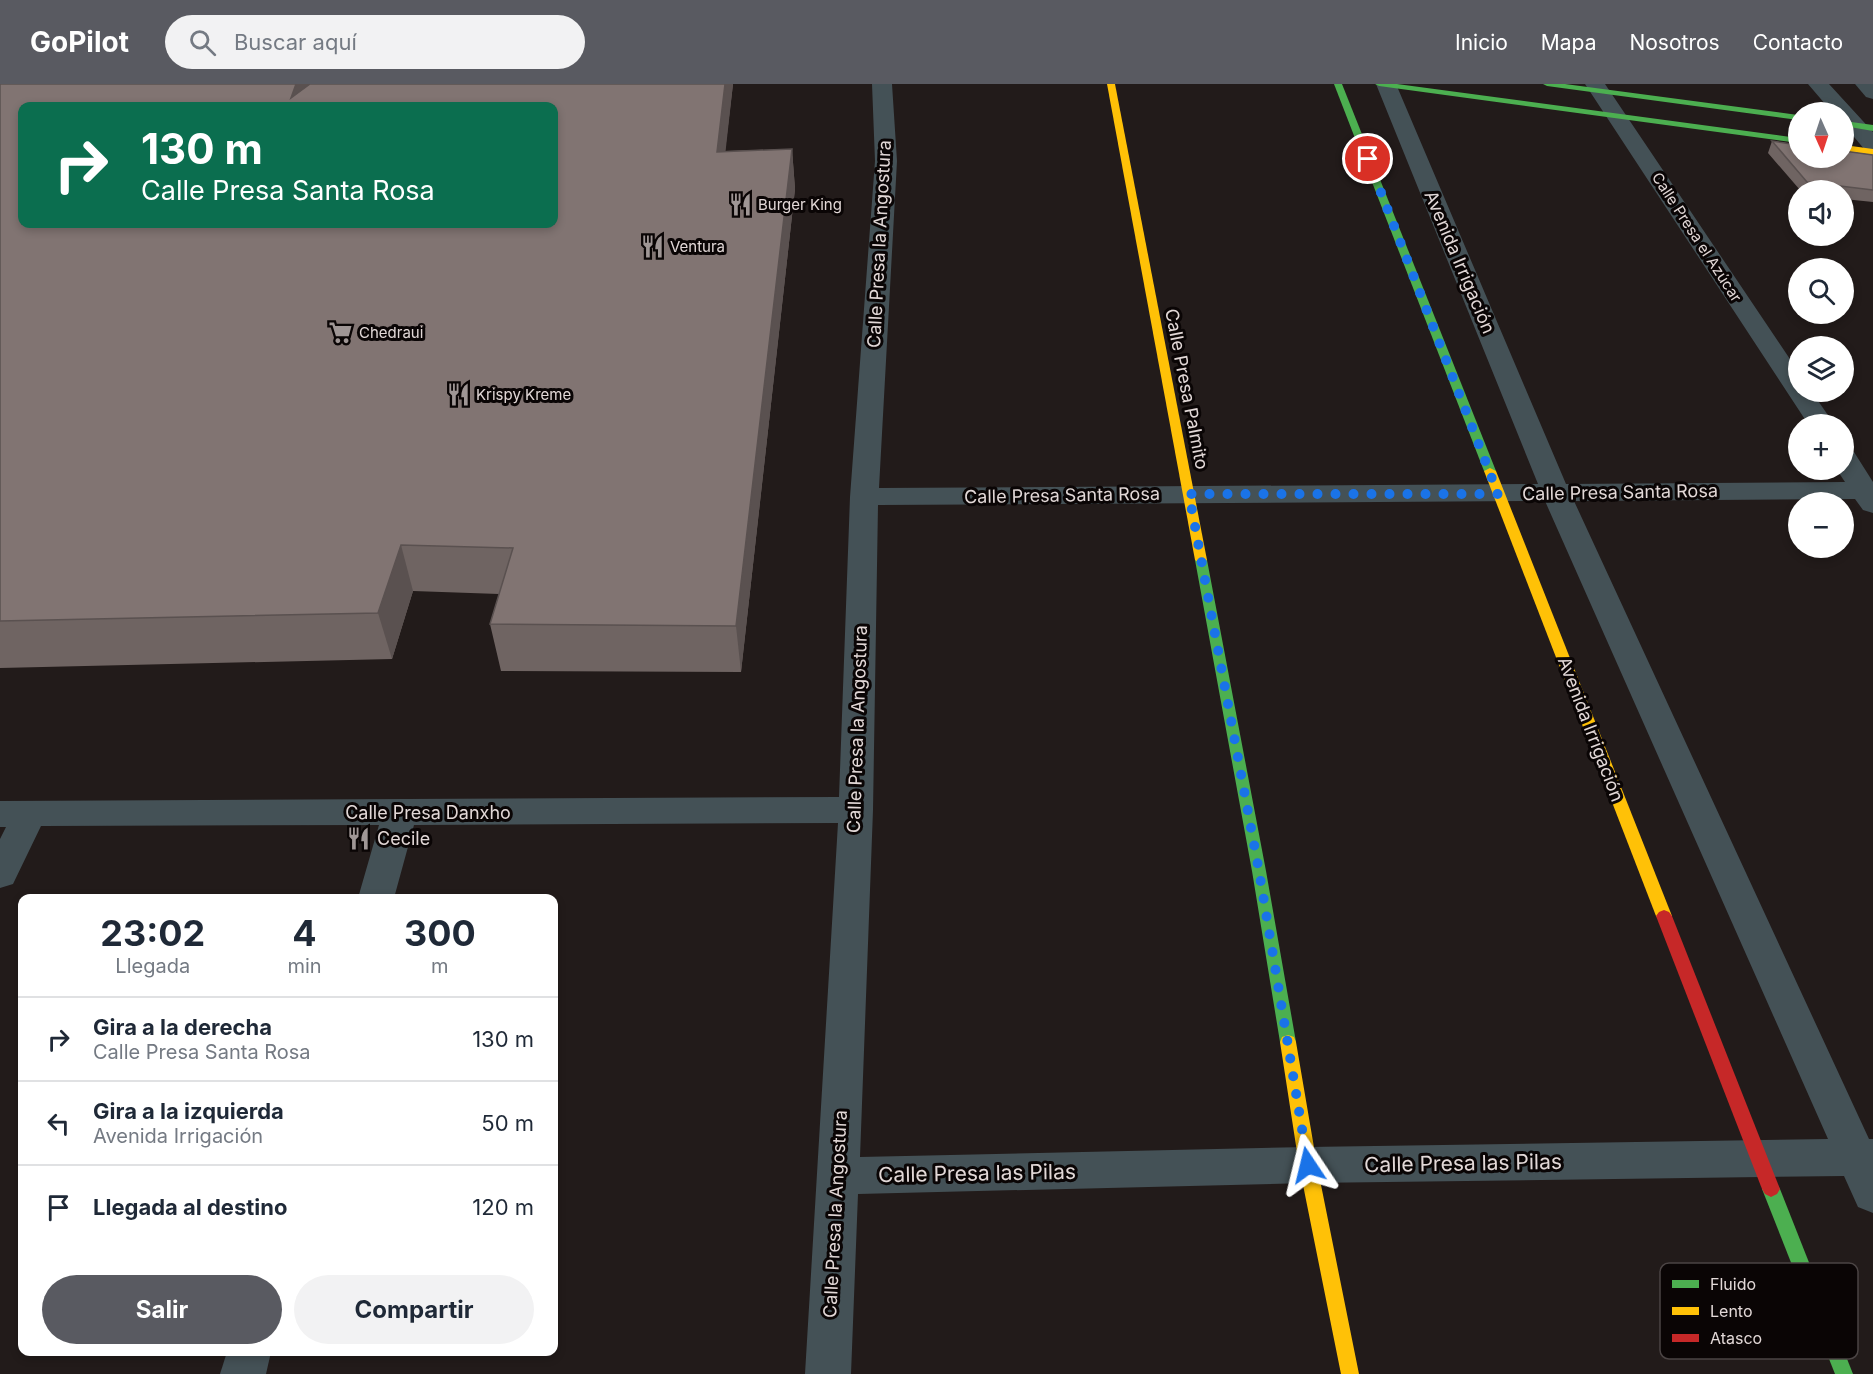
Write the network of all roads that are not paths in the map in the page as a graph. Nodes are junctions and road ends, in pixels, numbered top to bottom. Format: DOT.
graph roads {
  1 [pos="882,84"];
  2 [pos="1111,84"];
  3 [pos="1338,84"];
  4 [pos="1384,84"];
  5 [pos="1547,84"];
  6 [pos="1818,84"];
  7 [pos="1865,84"];
  8 [pos="1598,87"];
  9 [pos="1873,93"];
  10 [pos="1835,102"];
  11 [pos="1788,116"];
  12 [pos="1617,117"];
  13 [pos="1854,123"];
  14 [pos="1788,140"];
  15 [pos="1873,145"];
  16 [pos="1854,149"];
  17 [pos="1873,152"];
  18 [pos="1788,374"];
  19 [pos="1854,472"];
  20 [pos="1555,491"];
  21 [pos="1189,494"];
  22 [pos="1498,494"];
  23 [pos="1870,495"];
  24 [pos="864,497"];
  25 [pos="856,810"];
  26 [pos="400,813"];
  27 [pos="15,814"];
  28 [pos="0,874"];
  29 [pos="377,894"];
  30 [pos="1864,1157"];
  31 [pos="1760,1160"];
  32 [pos="1308,1165"];
  33 [pos="837,1176"];
  34 [pos="1873,1194"];
  35 [pos="1800,1263"];
  36 [pos="248,1356"];
  37 [pos="1838,1359"];
  38 [pos="243,1374"];
  39 [pos="828,1374"];
  40 [pos="1350,1374"];
  41 [pos="1844,1374"];
  1 -- 24 [label="street, Calle Presa la Angostura"];
  2 -- 21 [label="street, Calle Presa Palmito"];
  3 -- 22 [label="street, Avenida Irrigación"];
  4 -- 12 [label="street"];
  4 -- 20 [label="street, Avenida Irrigación"];
  5 -- 8 [label="street"];
  6 -- 10 [label="street"];
  7 -- 9 [label="street"];
  8 -- 11 [label="street"];
  8 -- 12 [label="street, Calle Presa el Azúcar"];
  12 -- 14 [label="street"];
  12 -- 18 [label="street, Calle Presa el Azúcar"];
  13 -- 15 [label="street"];
  16 -- 17 [label="street"];
  19 -- 23 [label="street"];
  20 -- 22 [label="street, Calle Presa Santa Rosa"];
  20 -- 23 [label="street, Calle Presa Santa Rosa"];
  20 -- 30 [label="street, Avenida Irrigación"];
  21 -- 22 [label="street, Calle Presa Santa Rosa"];
  21 -- 24 [label="street, Calle Presa Santa Rosa"];
  21 -- 32 [label="street, Calle Presa Palmito"];
  22 -- 31 [label="street, Avenida Irrigación"];
  24 -- 25 [label="street, Calle Presa la Angostura"];
  25 -- 26 [label="street, Calle Presa Danxho"];
  25 -- 33 [label="street, Calle Presa la Angostura"];
  26 -- 27 [label="street, Calle Presa Danxho"];
  26 -- 29 [label="street"];
  27 -- 28 [label="street"];
  30 -- 31 [label="street, Calle Presa las Pilas"];
  30 -- 34 [label="street, Avenida Irrigación"];
  31 -- 32 [label="street, Calle Presa las Pilas"];
  31 -- 35 [label="street, Avenida Irrigación"];
  32 -- 33 [label="street, Calle Presa las Pilas"];
  32 -- 40 [label="street, Calle Presa Palmito"];
  33 -- 39 [label="street, Calle Presa la Angostura"];
  36 -- 38 [label="street"];
  37 -- 41 [label="street, Avenida Irrigación"];
}
